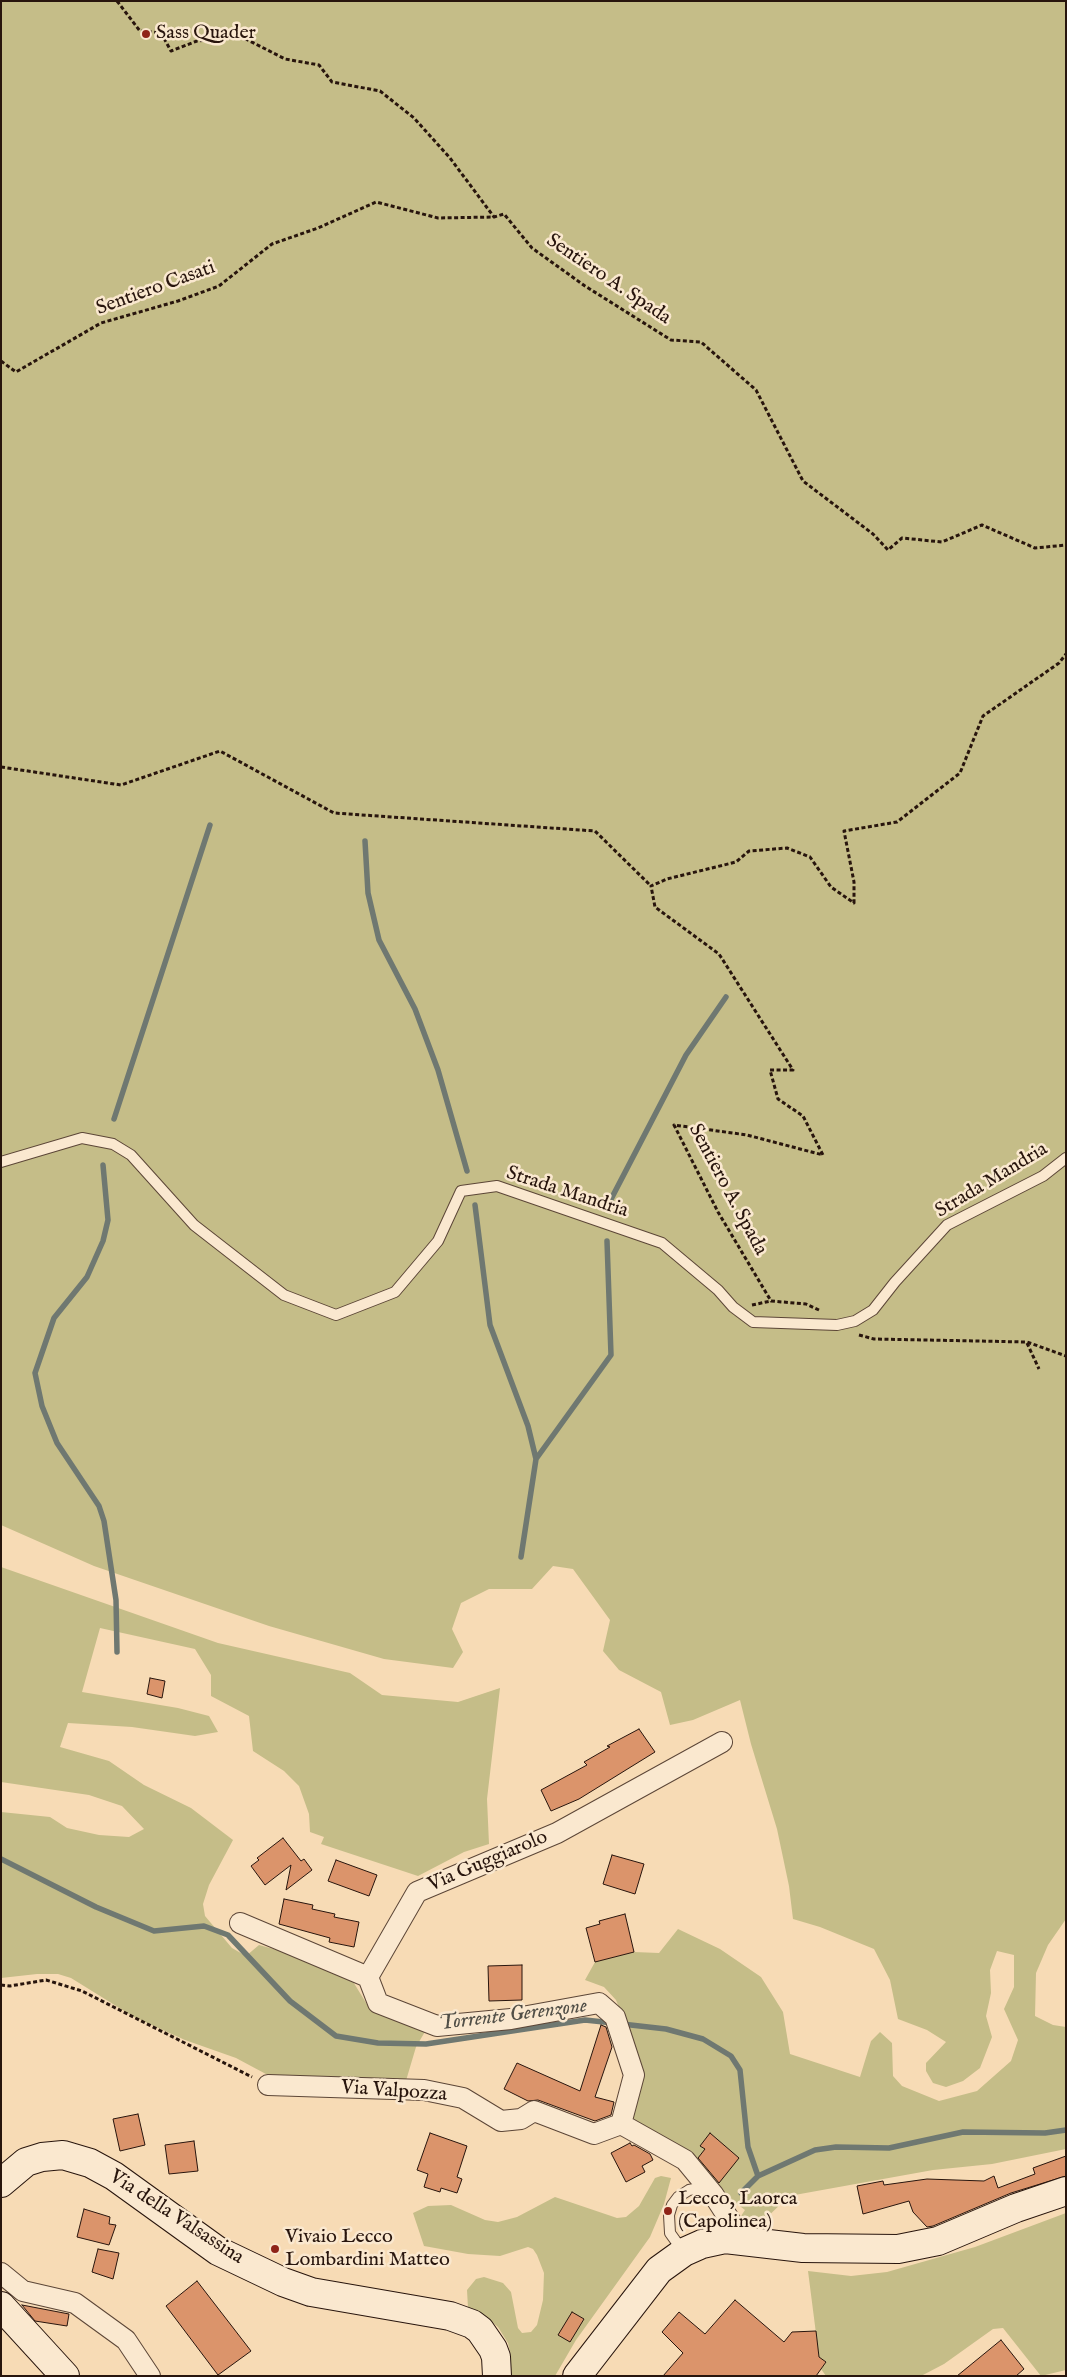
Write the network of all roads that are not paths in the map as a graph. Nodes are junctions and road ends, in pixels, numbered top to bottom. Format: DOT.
graph roads {
  1 [pos="1066,1158"];
  2 [pos="1,1162"];
  3 [pos="722,1742"];
  4 [pos="240,1923"];
  5 [pos="368,1977"];
  6 [pos="268,2085"];
  7 [pos="621,2124"];
  8 [pos="1,2183"];
  9 [pos="1066,2191"];
  10 [pos="713,2194"];
  11 [pos="744,2242"];
  12 [pos="689,2250"];
  13 [pos="1,2272"];
  14 [pos="1,2306"];
  15 [pos="65,2376"];
  16 [pos="150,2376"];
  17 [pos="497,2376"];
  18 [pos="577,2376"];
  1 -- 2 [label="lane, Strada Mandria"];
  3 -- 5 [label="street, Via Guggiarolo"];
  4 -- 5 [label="street"];
  5 -- 7 [label="street"];
  6 -- 7 [label="street, Via Valpozza"];
  7 -- 10 [label="street"];
  8 -- 17 [label="main road, Via della Valsassina"];
  9 -- 11 [label="main road"];
  10 -- 11 [label="street"];
  10 -- 12 [label="lane"];
  11 -- 12 [label="main road"];
  12 -- 18 [label="main road"];
  13 -- 16 [label="street"];
  14 -- 15 [label="main road"];
}
